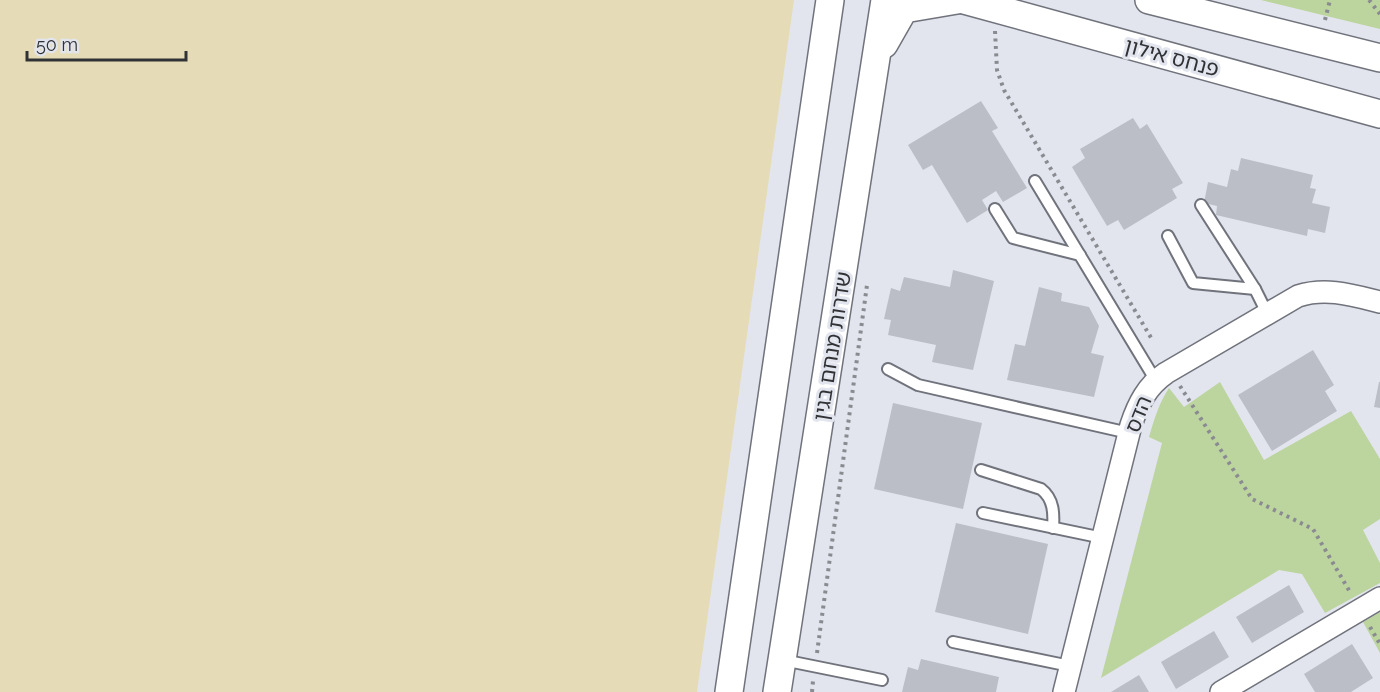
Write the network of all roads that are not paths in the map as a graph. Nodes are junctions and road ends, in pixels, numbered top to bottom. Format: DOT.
graph roads {
  1 [pos="830,0"];
  2 [pos="885,0"];
  3 [pos="957,0"];
  4 [pos="1149,0"];
  5 [pos="977,3"];
  6 [pos="877,55"];
  7 [pos="1380,58"];
  8 [pos="1380,114"];
  9 [pos="1035,181"];
  10 [pos="1201,205"];
  11 [pos="995,209"];
  12 [pos="1168,236"];
  13 [pos="1080,255"];
  14 [pos="1256,289"];
  15 [pos="1380,302"];
  16 [pos="1268,313"];
  17 [pos="888,369"];
  18 [pos="1163,376"];
  19 [pos="1129,433"];
  20 [pos="981,470"];
  21 [pos="983,513"];
  22 [pos="1053,528"];
  23 [pos="1103,538"];
  24 [pos="1380,598"];
  25 [pos="953,642"];
  26 [pos="783,660"];
  27 [pos="1070,666"];
  28 [pos="882,680"];
  29 [pos="729,692"];
  30 [pos="777,692"];
  31 [pos="1064,692"];
  32 [pos="1221,692"];
  1 -- 29 [label="street"];
  2 -- 6 [label="street, שדרות מנחם בגין"];
  3 -- 6 [label="street"];
  4 -- 7 [label="street"];
  5 -- 8 [label="street, פנחס אילון"];
  6 -- 26 [label="street, שדרות מנחם בגין"];
  9 -- 13 [label="lane"];
  10 -- 14 [label="lane"];
  11 -- 13 [label="lane"];
  12 -- 14 [label="lane"];
  13 -- 18 [label="lane"];
  14 -- 16 [label="lane"];
  15 -- 16 [label="street, הדס"];
  16 -- 18 [label="street, הדס"];
  17 -- 19 [label="lane"];
  18 -- 19 [label="street, הדס"];
  19 -- 23 [label="street, הדס"];
  20 -- 22 [label="lane"];
  21 -- 22 [label="lane"];
  22 -- 23 [label="lane"];
  23 -- 27 [label="street, הדס"];
  24 -- 32 [label="street"];
  25 -- 27 [label="lane"];
  26 -- 28 [label="lane"];
  26 -- 30 [label="street, שדרות מנחם בגין"];
  27 -- 31 [label="street, הדס"];
}
